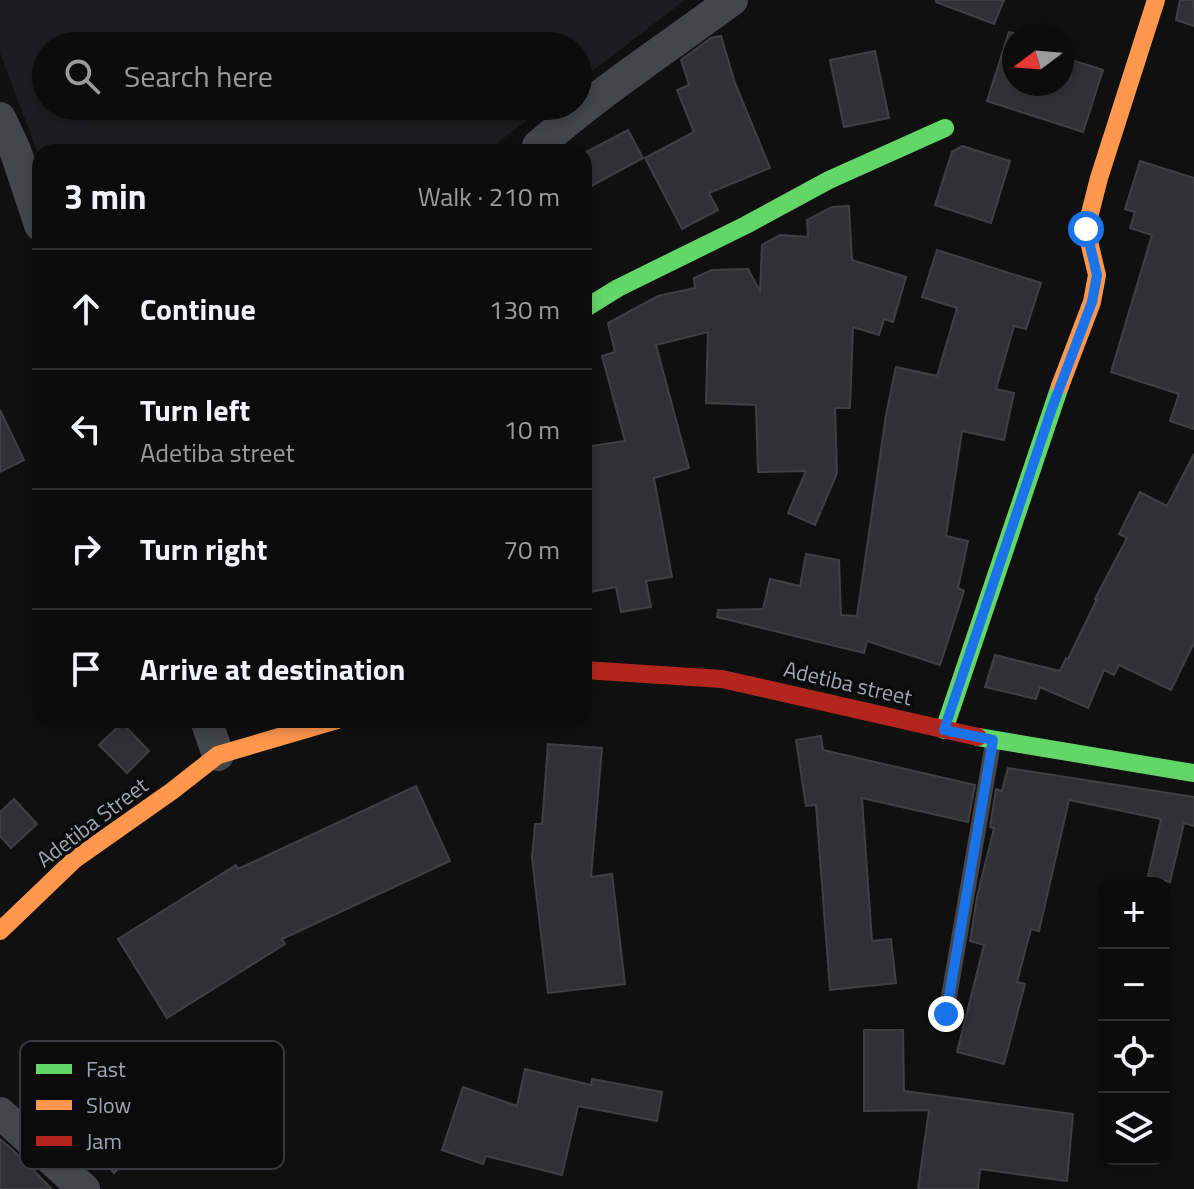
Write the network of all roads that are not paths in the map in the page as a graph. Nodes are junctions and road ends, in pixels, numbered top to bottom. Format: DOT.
graph roads {
  1 [pos="732,0"];
  2 [pos="1156,0"];
  3 [pos="592,101"];
  4 [pos="0,118"];
  5 [pos="568,120"];
  6 [pos="945,128"];
  7 [pos="540,144"];
  8 [pos="8,154"];
  9 [pos="32,207"];
  10 [pos="592,304"];
  11 [pos="592,671"];
  12 [pos="209,728"];
  13 [pos="282,728"];
  14 [pos="944,730"];
  15 [pos="993,740"];
  16 [pos="218,755"];
  17 [pos="1194,773"];
  18 [pos="0,931"];
  19 [pos="946,1014"];
  20 [pos="0,1113"];
  21 [pos="20,1131"];
  22 [pos="62,1169"];
  23 [pos="84,1189"];
  1 -- 3 [label="street"];
  2 -- 14 [label="street"];
  4 -- 8 [label="street"];
  5 -- 7 [label="street"];
  6 -- 10 [label="street"];
  8 -- 9 [label="street"];
  11 -- 14 [label="street, Adetiba street"];
  12 -- 16 [label="street"];
  13 -- 16 [label="street"];
  14 -- 15 [label="street, Adetiba street"];
  15 -- 17 [label="street, Adetiba street"];
  15 -- 19 [label="lane"];
  16 -- 18 [label="street, Adetiba Street"];
  20 -- 21 [label="street"];
  22 -- 23 [label="street"];
}
